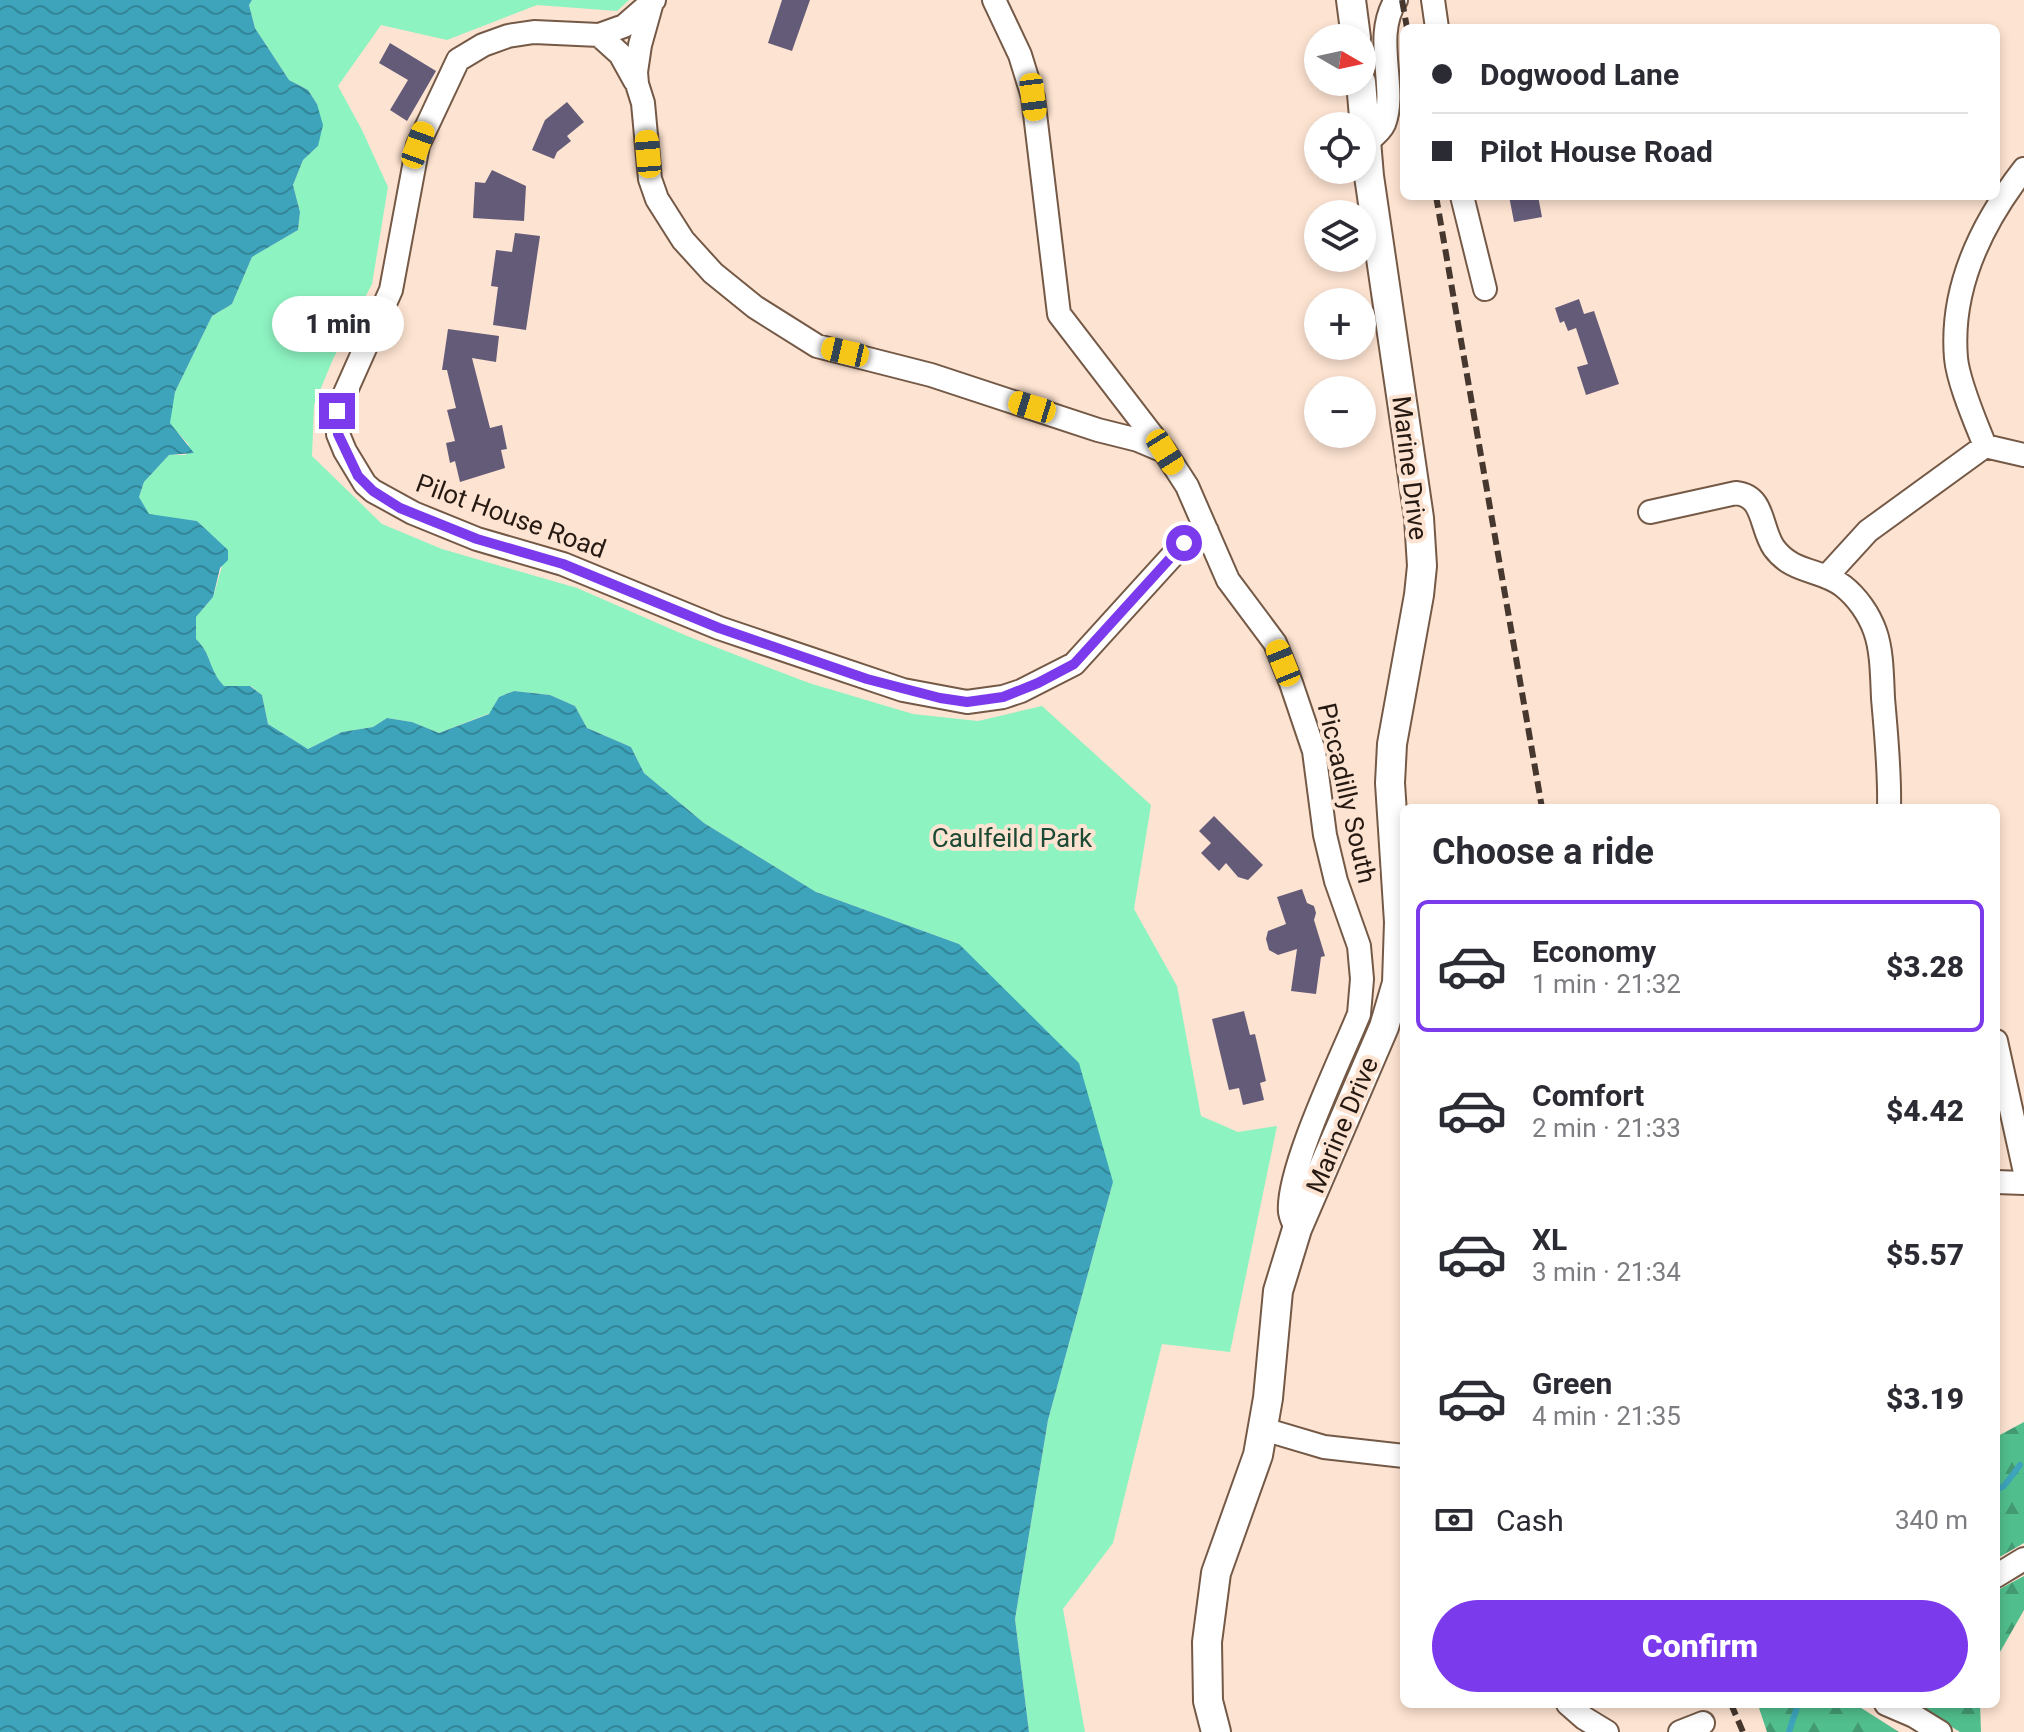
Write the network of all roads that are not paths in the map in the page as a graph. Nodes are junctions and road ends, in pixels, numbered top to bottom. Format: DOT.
graph roads {
  1 [pos="994,0"];
  2 [pos="1351,0"];
  3 [pos="1396,0"];
  4 [pos="1433,0"];
  5 [pos="653,1"];
  6 [pos="1354,24"];
  7 [pos="1436,24"];
  8 [pos="599,35"];
  9 [pos="637,84"];
  10 [pos="1376,133"];
  11 [pos="2024,169"];
  12 [pos="1370,184"];
  13 [pos="1463,200"];
  14 [pos="1485,289"];
  15 [pos="1985,446"];
  16 [pos="1165,452"];
  17 [pos="2024,455"];
  18 [pos="1650,512"];
  19 [pos="1207,531"];
  20 [pos="1826,577"];
  21 [pos="1889,804"];
  22 [pos="2000,1059"];
  23 [pos="2024,1168"];
  24 [pos="2000,1182"];
  25 [pos="2024,1183"];
  26 [pos="1297,1229"];
  27 [pos="1263,1429"];
  28 [pos="1400,1456"];
  29 [pos="2024,1559"];
  30 [pos="2000,1574"];
  31 [pos="1573,1708"];
  32 [pos="1895,1708"];
  33 [pos="1703,1723"];
  34 [pos="1216,1732"];
  35 [pos="1607,1732"];
  36 [pos="1680,1732"];
  37 [pos="1940,1732"];
  1 -- 16 [label="street, Piccadilly South"];
  2 -- 6 [label="main road"];
  3 -- 10 [label="street"];
  4 -- 7 [label="street"];
  5 -- 8 [label="street, Pilot House Road"];
  5 -- 9 [label="street"];
  8 -- 9 [label="street"];
  8 -- 19 [label="street, Pilot House Road"];
  9 -- 16 [label="street"];
  11 -- 15 [label="street"];
  12 -- 26 [label="main road, Marine Drive"];
  13 -- 14 [label="street"];
  15 -- 17 [label="street"];
  15 -- 20 [label="street"];
  16 -- 19 [label="street, Piccadilly South"];
  18 -- 20 [label="street"];
  19 -- 26 [label="street, Piccadilly South"];
  20 -- 21 [label="street"];
  22 -- 23 [label="street"];
  24 -- 25 [label="street"];
  26 -- 27 [label="main road, Marine Drive"];
  27 -- 28 [label="street"];
  27 -- 34 [label="main road, Marine Drive"];
  29 -- 30 [label="street"];
  31 -- 35 [label="street"];
  32 -- 37 [label="street"];
  33 -- 36 [label="street"];
}
